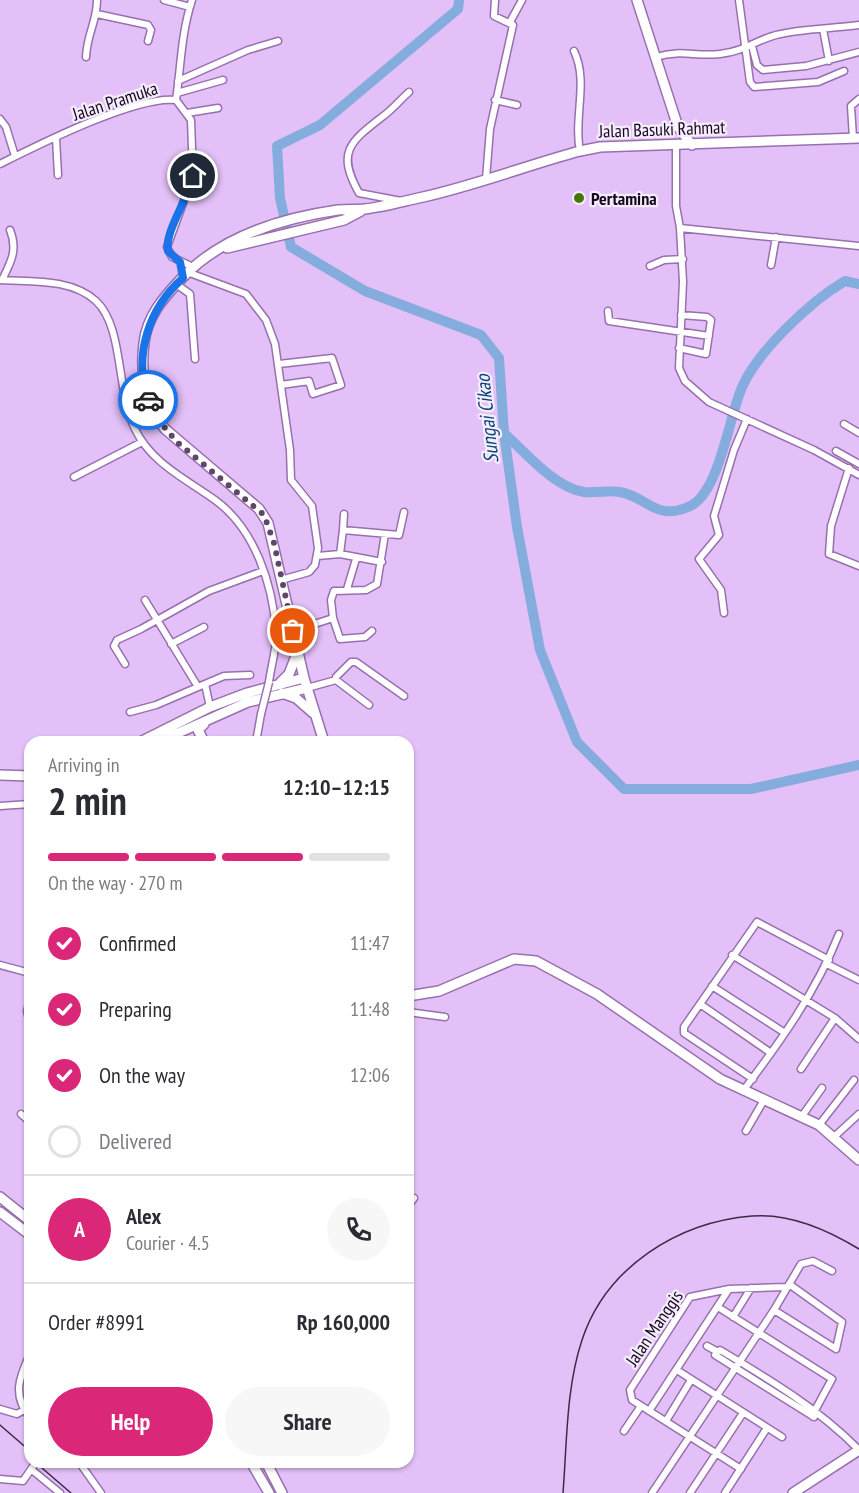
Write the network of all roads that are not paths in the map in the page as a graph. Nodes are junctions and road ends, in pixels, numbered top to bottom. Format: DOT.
graph roads {
  1 [pos="97,0"];
  2 [pos="164,0"];
  3 [pos="495,0"];
  4 [pos="522,0"];
  5 [pos="637,0"];
  6 [pos="739,0"];
  7 [pos="191,3"];
  8 [pos="97,14"];
  9 [pos="510,22"];
  10 [pos="859,26"];
  11 [pos="823,29"];
  12 [pos="278,40"];
  13 [pos="148,41"];
  14 [pos="750,47"];
  15 [pos="574,51"];
  16 [pos="859,52"];
  17 [pos="86,57"];
  18 [pos="656,57"];
  19 [pos="829,61"];
  20 [pos="844,71"];
  21 [pos="223,80"];
  22 [pos="178,81"];
  23 [pos="409,92"];
  24 [pos="177,97"];
  25 [pos="859,99"];
  26 [pos="495,100"];
  27 [pos="517,105"];
  28 [pos="218,108"];
  29 [pos="187,113"];
  30 [pos="0,120"];
  31 [pos="678,127"];
  32 [pos="56,138"];
  33 [pos="856,138"];
  34 [pos="692,145"];
  35 [pos="672,146"];
  36 [pos="580,151"];
  37 [pos="15,156"];
  38 [pos="0,164"];
  39 [pos="58,175"];
  40 [pos="486,179"];
  41 [pos="402,201"];
  42 [pos="366,209"];
  43 [pos="680,228"];
  44 [pos="10,230"];
  45 [pos="776,237"];
  46 [pos="859,246"];
  47 [pos="217,250"];
  48 [pos="683,259"];
  49 [pos="180,262"];
  50 [pos="771,265"];
  51 [pos="650,266"];
  52 [pos="185,275"];
  53 [pos="1,280"];
  54 [pos="608,311"];
  55 [pos="681,315"];
  56 [pos="680,333"];
  57 [pos="709,336"];
  58 [pos="679,348"];
  59 [pos="195,359"];
  60 [pos="279,364"];
  61 [pos="281,385"];
  62 [pos="743,417"];
  63 [pos="844,424"];
  64 [pos="859,433"];
  65 [pos="142,442"];
  66 [pos="836,451"];
  67 [pos="859,464"];
  68 [pos="849,468"];
  69 [pos="859,475"];
  70 [pos="74,477"];
  71 [pos="404,512"];
  72 [pos="344,514"];
  73 [pos="343,530"];
  74 [pos="385,534"];
  75 [pos="340,554"];
  76 [pos="318,556"];
  77 [pos="356,559"];
  78 [pos="382,562"];
  79 [pos="859,566"];
  80 [pos="263,571"];
  81 [pos="281,580"];
  82 [pos="347,589"];
  83 [pos="145,600"];
  84 [pos="724,613"];
  85 [pos="333,618"];
  86 [pos="156,620"];
  87 [pos="204,627"];
  88 [pos="293,631"];
  89 [pos="372,631"];
  90 [pos="171,644"];
  91 [pos="298,651"];
  92 [pos="125,664"];
  93 [pos="250,675"];
  94 [pos="336,680"];
  95 [pos="306,683"];
  96 [pos="202,686"];
  97 [pos="276,686"];
  98 [pos="404,696"];
  99 [pos="369,705"];
  100 [pos="210,707"];
  101 [pos="130,711"];
  102 [pos="316,717"];
  103 [pos="211,718"];
  104 [pos="152,736"];
  105 [pos="171,736"];
  106 [pos="201,736"];
  107 [pos="257,736"];
  108 [pos="322,736"];
  109 [pos="0,770"];
  110 [pos="24,772"];
  111 [pos="0,775"];
  112 [pos="24,777"];
  113 [pos="24,804"];
  114 [pos="0,806"];
  115 [pos="839,934"];
  116 [pos="732,955"];
  117 [pos="828,962"];
  118 [pos="0,965"];
  119 [pos="24,971"];
  120 [pos="859,980"];
  121 [pos="712,986"];
  122 [pos="414,996"];
  123 [pos="806,1001"];
  124 [pos="700,1004"];
  125 [pos="414,1013"];
  126 [pos="445,1017"];
  127 [pos="835,1018"];
  128 [pos="785,1032"];
  129 [pos="859,1039"];
  130 [pos="771,1053"];
  131 [pos="801,1069"];
  132 [pos="753,1079"];
  133 [pos="854,1080"];
  134 [pos="822,1088"];
  135 [pos="743,1091"];
  136 [pos="764,1100"];
  137 [pos="21,1114"];
  138 [pos="859,1114"];
  139 [pos="801,1116"];
  140 [pos="24,1117"];
  141 [pos="819,1125"];
  142 [pos="746,1131"];
  143 [pos="834,1137"];
  144 [pos="859,1160"];
  145 [pos="0,1197"];
  146 [pos="0,1212"];
  147 [pos="24,1216"];
  148 [pos="24,1231"];
  149 [pos="832,1271"];
  150 [pos="787,1286"];
  151 [pos="751,1288"];
  152 [pos="729,1289"];
  153 [pos="721,1309"];
  154 [pos="774,1310"];
  155 [pos="733,1317"];
  156 [pos="758,1333"];
  157 [pos="707,1346"];
  158 [pos="736,1364"];
  159 [pos="24,1367"];
  160 [pos="680,1372"];
  161 [pos="691,1380"];
  162 [pos="775,1384"];
  163 [pos="771,1391"];
  164 [pos="715,1395"];
  165 [pos="641,1406"];
  166 [pos="0,1409"];
  167 [pos="24,1410"];
  168 [pos="649,1411"];
  169 [pos="743,1413"];
  170 [pos="814,1413"];
  171 [pos="666,1421"];
  172 [pos="766,1428"];
  173 [pos="624,1431"];
  174 [pos="689,1436"];
  175 [pos="782,1437"];
  176 [pos="859,1450"];
  177 [pos="715,1453"];
  178 [pos="83,1468"];
  179 [pos="254,1468"];
  180 [pos="269,1468"];
  181 [pos="741,1469"];
  182 [pos="32,1470"];
  183 [pos="0,1479"];
  184 [pos="654,1492"];
  185 [pos="60,1493"];
  186 [pos="101,1493"];
  187 [pos="269,1493"];
  188 [pos="282,1493"];
  189 [pos="690,1493"];
  190 [pos="724,1493"];
  191 [pos="793,1493"];
  1 -- 8 [label="street"];
  2 -- 7 [label="street"];
  3 -- 9 [label="street"];
  4 -- 9 [label="street"];
  5 -- 18 [label="highway"];
  6 -- 14 [label="street"];
  7 -- 22 [label="street"];
  8 -- 13 [label="street"];
  8 -- 17 [label="street"];
  9 -- 26 [label="street"];
  10 -- 11 [label="street"];
  11 -- 14 [label="street"];
  11 -- 19 [label="street"];
  12 -- 22 [label="street"];
  14 -- 18 [label="street"];
  14 -- 19 [label="street"];
  14 -- 20 [label="street"];
  15 -- 36 [label="street"];
  16 -- 19 [label="street"];
  18 -- 31 [label="highway"];
  21 -- 24 [label="street"];
  22 -- 24 [label="street"];
  23 -- 41 [label="street"];
  24 -- 29 [label="street, Jalan Pramuka"];
  24 -- 32 [label="street, Jalan Pramuka"];
  25 -- 33 [label="street"];
  26 -- 27 [label="street"];
  26 -- 40 [label="street"];
  28 -- 29 [label="street"];
  29 -- 49 [label="street, Jalan Pramuka"];
  30 -- 37 [label="street"];
  31 -- 34 [label="highway"];
  31 -- 35 [label="highway"];
  32 -- 37 [label="street, Jalan Pramuka"];
  32 -- 39 [label="street"];
  33 -- 34 [label="highway, Jalan Basuki Rahmat"];
  34 -- 35 [label="highway, Jalan Basuki Rahmat"];
  35 -- 36 [label="highway, Jalan Basuki Rahmat"];
  35 -- 43 [label="street"];
  36 -- 40 [label="highway, Jalan Basuki Rahmat"];
  37 -- 38 [label="street, Jalan Pramuka"];
  40 -- 41 [label="highway, Jalan Basuki Rahmat"];
  41 -- 42 [label="highway, Jalan Basuki Rahmat"];
  42 -- 47 [label="highway, Jalan Basuki Rahmat"];
  42 -- 47 [label="highway, Jalan Basuki Rahmat"];
  43 -- 45 [label="street"];
  43 -- 48 [label="street"];
  44 -- 53 [label="street"];
  45 -- 46 [label="street"];
  45 -- 50 [label="street"];
  47 -- 52 [label="highway, Jalan Basuki Rahmat"];
  48 -- 51 [label="street"];
  48 -- 55 [label="street"];
  49 -- 52 [label="street, Jalan Pramuka"];
  49 -- 52 [label="street"];
  52 -- 59 [label="street"];
  52 -- 60 [label="street"];
  52 -- 81 [label="highway, Jalan Basuki Rahmat"];
  53 -- 65 [label="street"];
  54 -- 56 [label="street"];
  55 -- 56 [label="street"];
  55 -- 57 [label="street"];
  56 -- 57 [label="street"];
  56 -- 58 [label="street"];
  57 -- 58 [label="street"];
  58 -- 62 [label="street"];
  60 -- 61 [label="street"];
  60 -- 61 [label="street"];
  61 -- 76 [label="street"];
  62 -- 68 [label="street"];
  62 -- 84 [label="street"];
  63 -- 64 [label="street"];
  65 -- 70 [label="street"];
  65 -- 80 [label="street"];
  66 -- 67 [label="street"];
  68 -- 69 [label="street"];
  68 -- 79 [label="street"];
  71 -- 74 [label="street"];
  72 -- 73 [label="street"];
  73 -- 74 [label="street"];
  73 -- 75 [label="street"];
  74 -- 78 [label="street"];
  75 -- 76 [label="street"];
  75 -- 77 [label="street"];
  76 -- 81 [label="street"];
  77 -- 78 [label="street"];
  77 -- 82 [label="street"];
  78 -- 82 [label="street"];
  80 -- 86 [label="street"];
  80 -- 97 [label="street"];
  81 -- 88 [label="highway, Jalan Basuki Rahmat"];
  82 -- 85 [label="street"];
  83 -- 86 [label="street"];
  85 -- 88 [label="street"];
  85 -- 89 [label="street"];
  86 -- 90 [label="street"];
  86 -- 92 [label="street"];
  87 -- 90 [label="street"];
  88 -- 91 [label="highway, Jalan Basuki Rahmat"];
  90 -- 96 [label="street"];
  91 -- 95 [label="highway, Jalan Basuki Rahmat"];
  91 -- 97 [label="highway"];
  93 -- 96 [label="street"];
  94 -- 95 [label="street"];
  94 -- 98 [label="street"];
  94 -- 99 [label="street"];
  95 -- 97 [label="highway"];
  95 -- 102 [label="highway, Jalan Basuki Rahmat"];
  96 -- 100 [label="street"];
  96 -- 101 [label="street"];
  97 -- 100 [label="highway"];
  97 -- 102 [label="highway"];
  97 -- 103 [label="highway"];
  97 -- 107 [label="street, bridge"];
  100 -- 104 [label="highway"];
  102 -- 108 [label="highway, Jalan Basuki Rahmat"];
  103 -- 105 [label="highway"];
  103 -- 106 [label="highway"];
  109 -- 110 [label="highway"];
  111 -- 112 [label="highway"];
  113 -- 114 [label="street"];
  115 -- 117 [label="street"];
  116 -- 117 [label="street"];
  116 -- 121 [label="street"];
  116 -- 123 [label="street"];
  117 -- 120 [label="street"];
  117 -- 123 [label="street"];
  118 -- 119 [label="street"];
  121 -- 124 [label="street"];
  121 -- 128 [label="street"];
  122 -- 135 [label="highway"];
  123 -- 127 [label="street"];
  123 -- 128 [label="street"];
  124 -- 130 [label="street"];
  124 -- 132 [label="street"];
  125 -- 126 [label="street"];
  127 -- 129 [label="street"];
  127 -- 131 [label="street"];
  128 -- 130 [label="street"];
  130 -- 132 [label="street"];
  132 -- 135 [label="street"];
  133 -- 141 [label="street"];
  134 -- 139 [label="street"];
  135 -- 136 [label="highway"];
  136 -- 139 [label="highway"];
  136 -- 142 [label="street"];
  137 -- 140 [label="street"];
  138 -- 143 [label="street"];
  139 -- 141 [label="highway"];
  141 -- 143 [label="highway"];
  143 -- 144 [label="highway"];
  145 -- 147 [label="highway"];
  146 -- 148 [label="highway"];
  149 -- 150 [label="street"];
  150 -- 151 [label="street, Jalan Manggis"];
  150 -- 154 [label="street"];
  150 -- 154 [label="street"];
  151 -- 152 [label="street, Jalan Manggis"];
  151 -- 155 [label="street"];
  152 -- 165 [label="street, Jalan Manggis"];
  152 -- 168 [label="street"];
  153 -- 155 [label="street"];
  154 -- 156 [label="street"];
  155 -- 156 [label="street"];
  156 -- 158 [label="street"];
  156 -- 170 [label="street"];
  157 -- 158 [label="street"];
  158 -- 162 [label="street"];
  158 -- 163 [label="street"];
  158 -- 164 [label="street"];
  159 -- 167 [label="street"];
  160 -- 161 [label="street"];
  161 -- 164 [label="street"];
  161 -- 171 [label="street"];
  162 -- 163 [label="street"];
  162 -- 170 [label="street"];
  163 -- 170 [label="street"];
  164 -- 169 [label="street"];
  164 -- 174 [label="street"];
  165 -- 168 [label="street"];
  165 -- 173 [label="street"];
  166 -- 167 [label="street"];
  168 -- 171 [label="street"];
  169 -- 172 [label="street"];
  169 -- 177 [label="street"];
  170 -- 176 [label="street"];
  171 -- 174 [label="street"];
  172 -- 175 [label="street"];
  172 -- 181 [label="street"];
  174 -- 177 [label="street"];
  174 -- 184 [label="street"];
  176 -- 191 [label="highway"];
  177 -- 181 [label="street"];
  177 -- 189 [label="street"];
  178 -- 186 [label="street"];
  179 -- 187 [label="highway"];
  180 -- 188 [label="highway"];
  181 -- 190 [label="street"];
  182 -- 183 [label="street"];
  182 -- 185 [label="street"];
}
